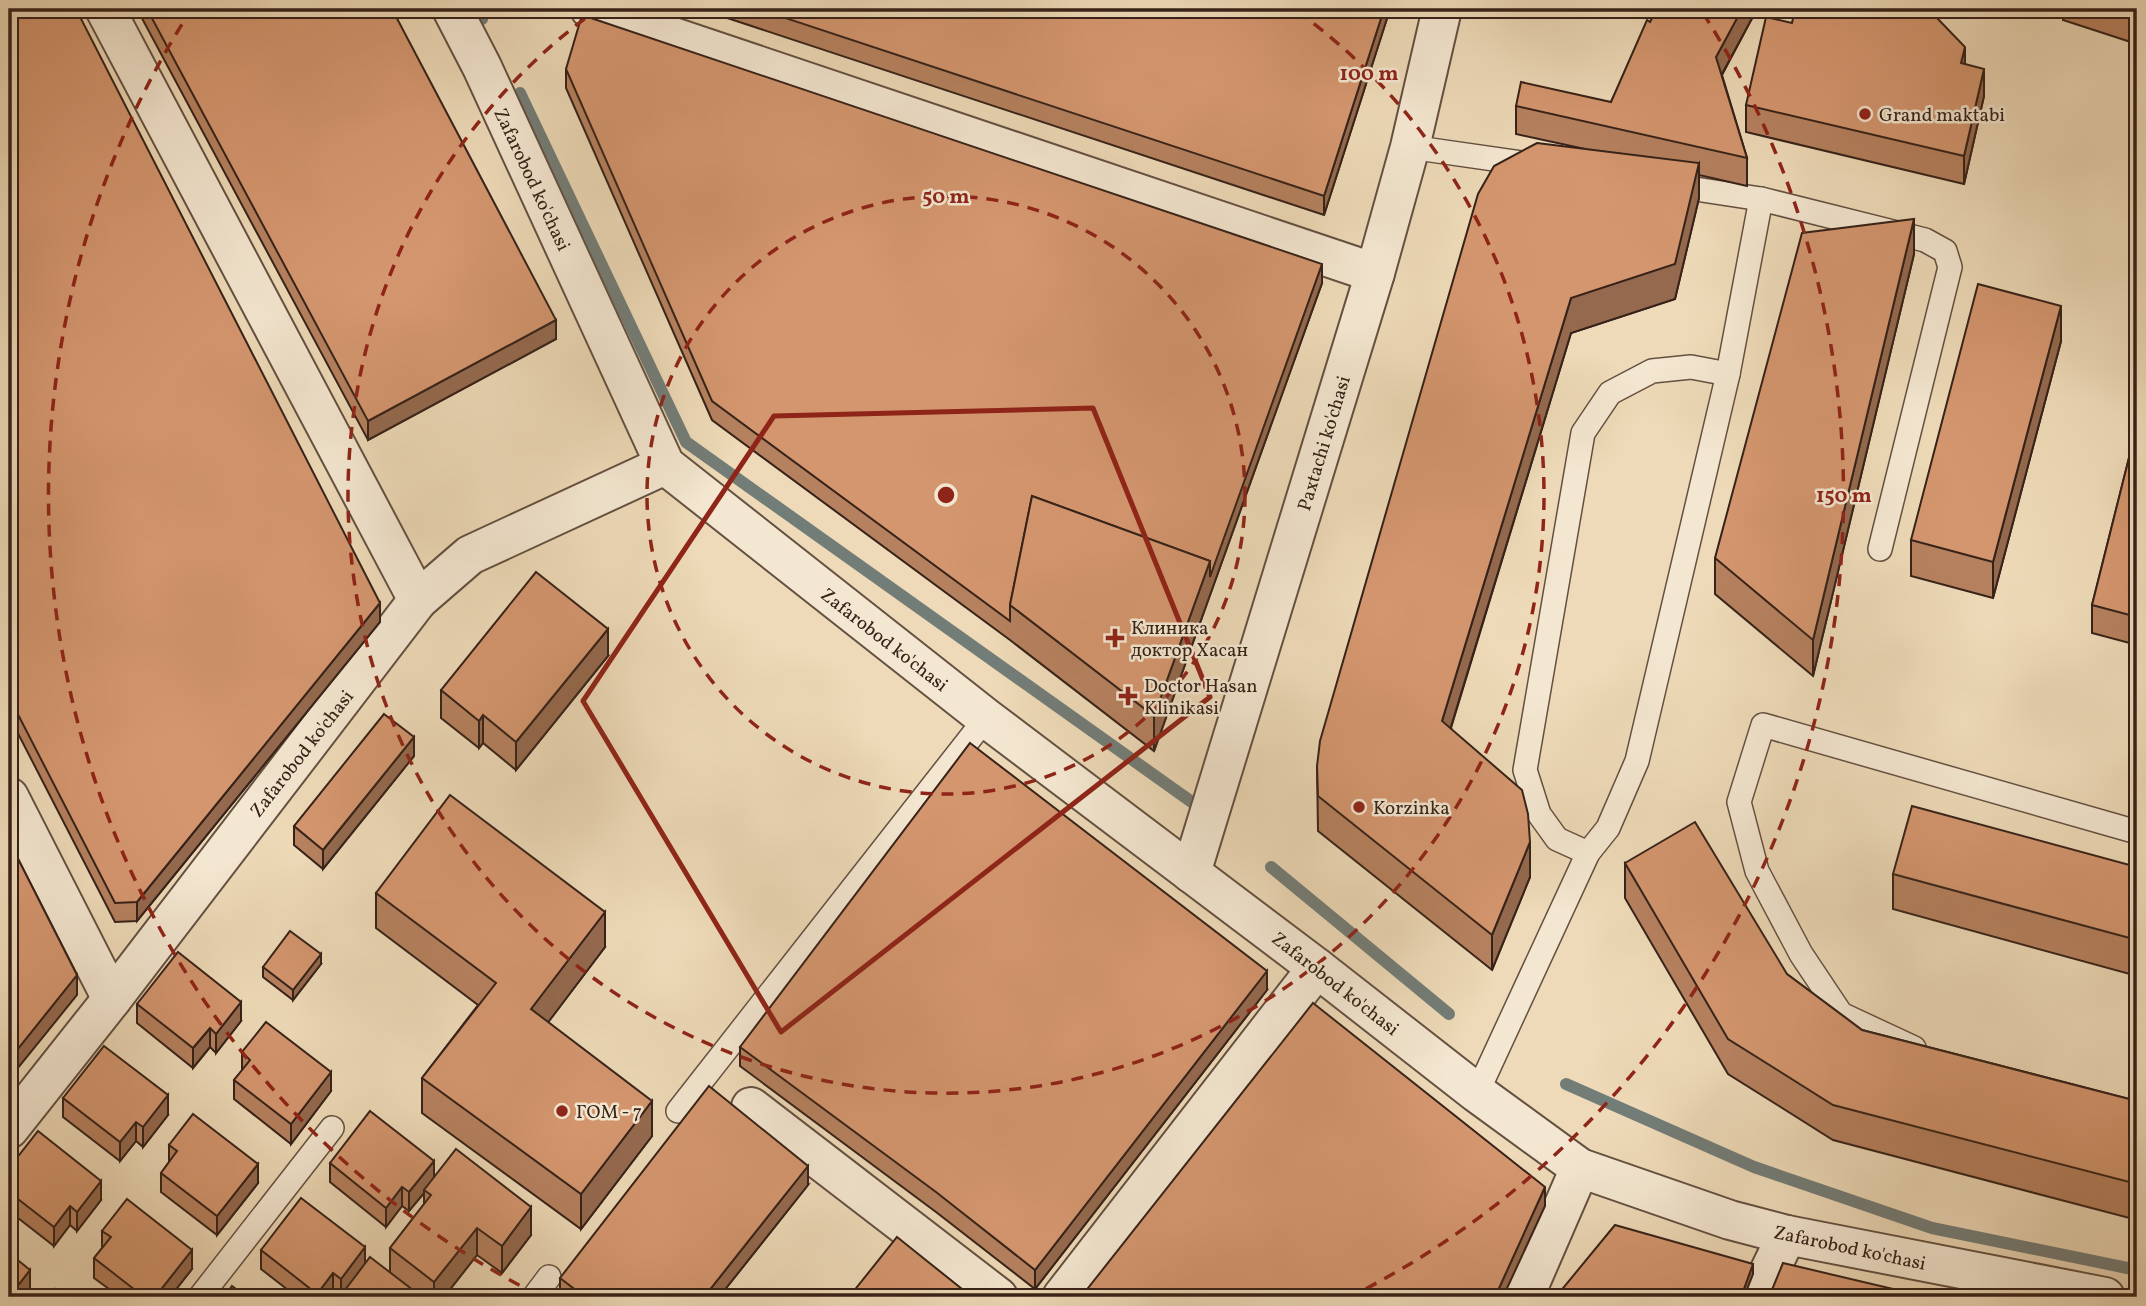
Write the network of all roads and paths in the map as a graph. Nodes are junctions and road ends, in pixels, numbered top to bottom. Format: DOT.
graph roads {
  1 [pos="104,9"];
  2 [pos="452,9"];
  3 [pos="590,9"];
  4 [pos="1442,9"];
  5 [pos="1410,147"];
  6 [pos="1558,169"];
  7 [pos="1653,183"];
  8 [pos="1761,199"];
  9 [pos="1375,273"];
  10 [pos="1728,374"];
  11 [pos="665,465"];
  12 [pos="1880,549"];
  13 [pos="418,600"];
  14 [pos="986,718"];
  15 [pos="9,797"];
  16 [pos="2137,832"];
  17 [pos="1588,853"];
  18 [pos="1191,873"];
  19 [pos="1317,968"];
  20 [pos="112,999"];
  21 [pos="1931,1053"];
  22 [pos="1477,1093"];
  23 [pos="751,1107"];
  24 [pos="678,1111"];
  25 [pos="332,1128"];
  26 [pos="9,1129"];
  27 [pos="1580,1168"];
  28 [pos="1787,1235"];
  29 [pos="550,1277"];
  30 [pos="200,1297"];
  31 [pos="534,1297"];
  32 [pos="998,1297"];
  33 [pos="1062,1297"];
  34 [pos="1524,1297"];
  35 [pos="1757,1297"];
  36 [pos="2105,1297"];
  1 -- 13 [label="street"];
  2 -- 11 [label="street, Zafarobod ko'chasi"];
  3 -- 9 [label="street"];
  4 -- 5 [label="street, Paxtachi ko'chasi"];
  5 -- 6 [label="lane"];
  5 -- 9 [label="street, Paxtachi ko'chasi"];
  7 -- 8 [label="lane"];
  8 -- 10 [label="lane"];
  8 -- 12 [label="lane"];
  9 -- 18 [label="street, Paxtachi ko'chasi"];
  10 -- 17 [label="lane"];
  10 -- 17 [label="lane"];
  11 -- 13 [label="street, Zafarobod ko'chasi"];
  11 -- 14 [label="street, Zafarobod ko'chasi"];
  13 -- 20 [label="street, Zafarobod ko'chasi"];
  14 -- 18 [label="street, Zafarobod ko'chasi"];
  14 -- 24 [label="lane"];
  15 -- 20 [label="street"];
  16 -- 21 [label="lane"];
  17 -- 22 [label="lane"];
  18 -- 19 [label="street, Zafarobod ko'chasi"];
  19 -- 22 [label="street, Zafarobod ko'chasi"];
  19 -- 33 [label="street"];
  20 -- 26 [label="street, Zafarobod ko'chasi"];
  22 -- 27 [label="street, Zafarobod ko'chasi"];
  23 -- 32 [label="street"];
  25 -- 30 [label="lane"];
  27 -- 28 [label="street, Zafarobod ko'chasi"];
  27 -- 34 [label="street"];
  28 -- 35 [label="street"];
  28 -- 36 [label="street, Zafarobod ko'chasi"];
  29 -- 31 [label="lane"];
}
